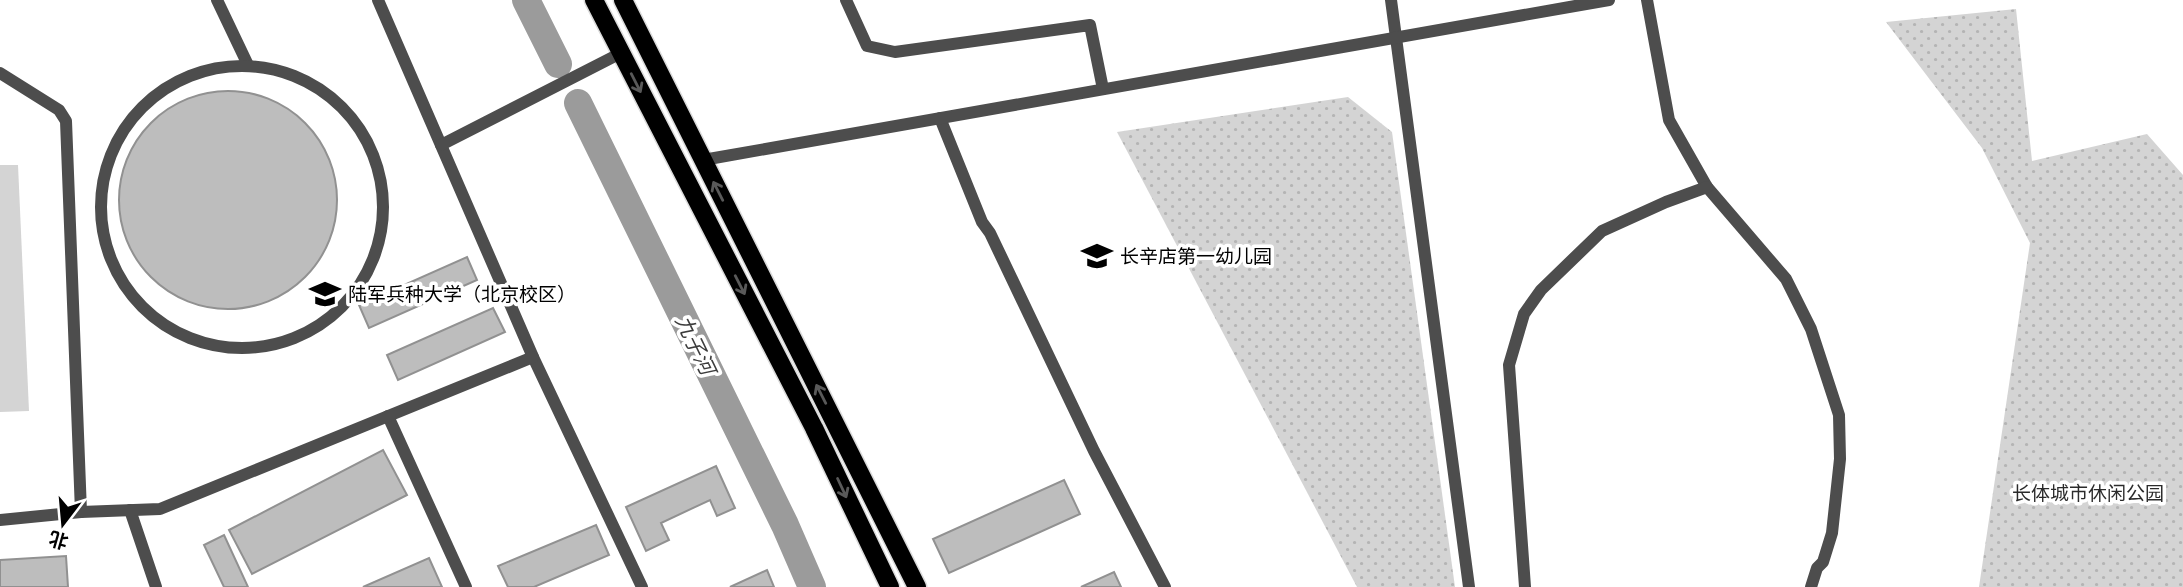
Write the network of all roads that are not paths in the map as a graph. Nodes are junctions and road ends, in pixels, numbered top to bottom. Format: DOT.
graph roads {
  1 [pos="217,0"];
  2 [pos="378,0"];
  3 [pos="594,0"];
  4 [pos="623,0"];
  5 [pos="846,0"];
  6 [pos="1391,0"];
  7 [pos="1609,0"];
  8 [pos="1647,0"];
  9 [pos="1395,38"];
  10 [pos="621,53"];
  11 [pos="248,65"];
  12 [pos="0,73"];
  13 [pos="1103,89"];
  14 [pos="940,118"];
  15 [pos="441,145"];
  16 [pos="703,160"];
  17 [pos="1707,187"];
  18 [pos="533,357"];
  19 [pos="388,416"];
  20 [pos="130,510"];
  21 [pos="81,512"];
  22 [pos="0,520"];
  23 [pos="156,587"];
  24 [pos="466,587"];
  25 [pos="642,587"];
  26 [pos="890,587"];
  27 [pos="917,587"];
  28 [pos="1165,587"];
  29 [pos="1469,587"];
  30 [pos="1525,587"];
  31 [pos="1811,587"];
  1 -- 11 [label="street"];
  2 -- 15 [label="street"];
  3 -- 10 [label="main road"];
  4 -- 16 [label="main road"];
  5 -- 13 [label="street"];
  6 -- 9 [label="street"];
  7 -- 9 [label="street"];
  8 -- 17 [label="street"];
  9 -- 13 [label="street"];
  9 -- 29 [label="street"];
  10 -- 15 [label="street"];
  10 -- 26 [label="main road, one-way"];
  11 -- 11 [label="street"];
  12 -- 21 [label="street"];
  13 -- 14 [label="street"];
  14 -- 16 [label="street"];
  14 -- 28 [label="street"];
  15 -- 18 [label="street"];
  27 -- 16 [label="main road, one-way"];
  17 -- 30 [label="street"];
  17 -- 31 [label="street"];
  18 -- 19 [label="street"];
  18 -- 25 [label="street"];
  19 -- 20 [label="street"];
  19 -- 24 [label="street"];
  20 -- 21 [label="street"];
  20 -- 23 [label="street"];
  21 -- 22 [label="street"];
}
